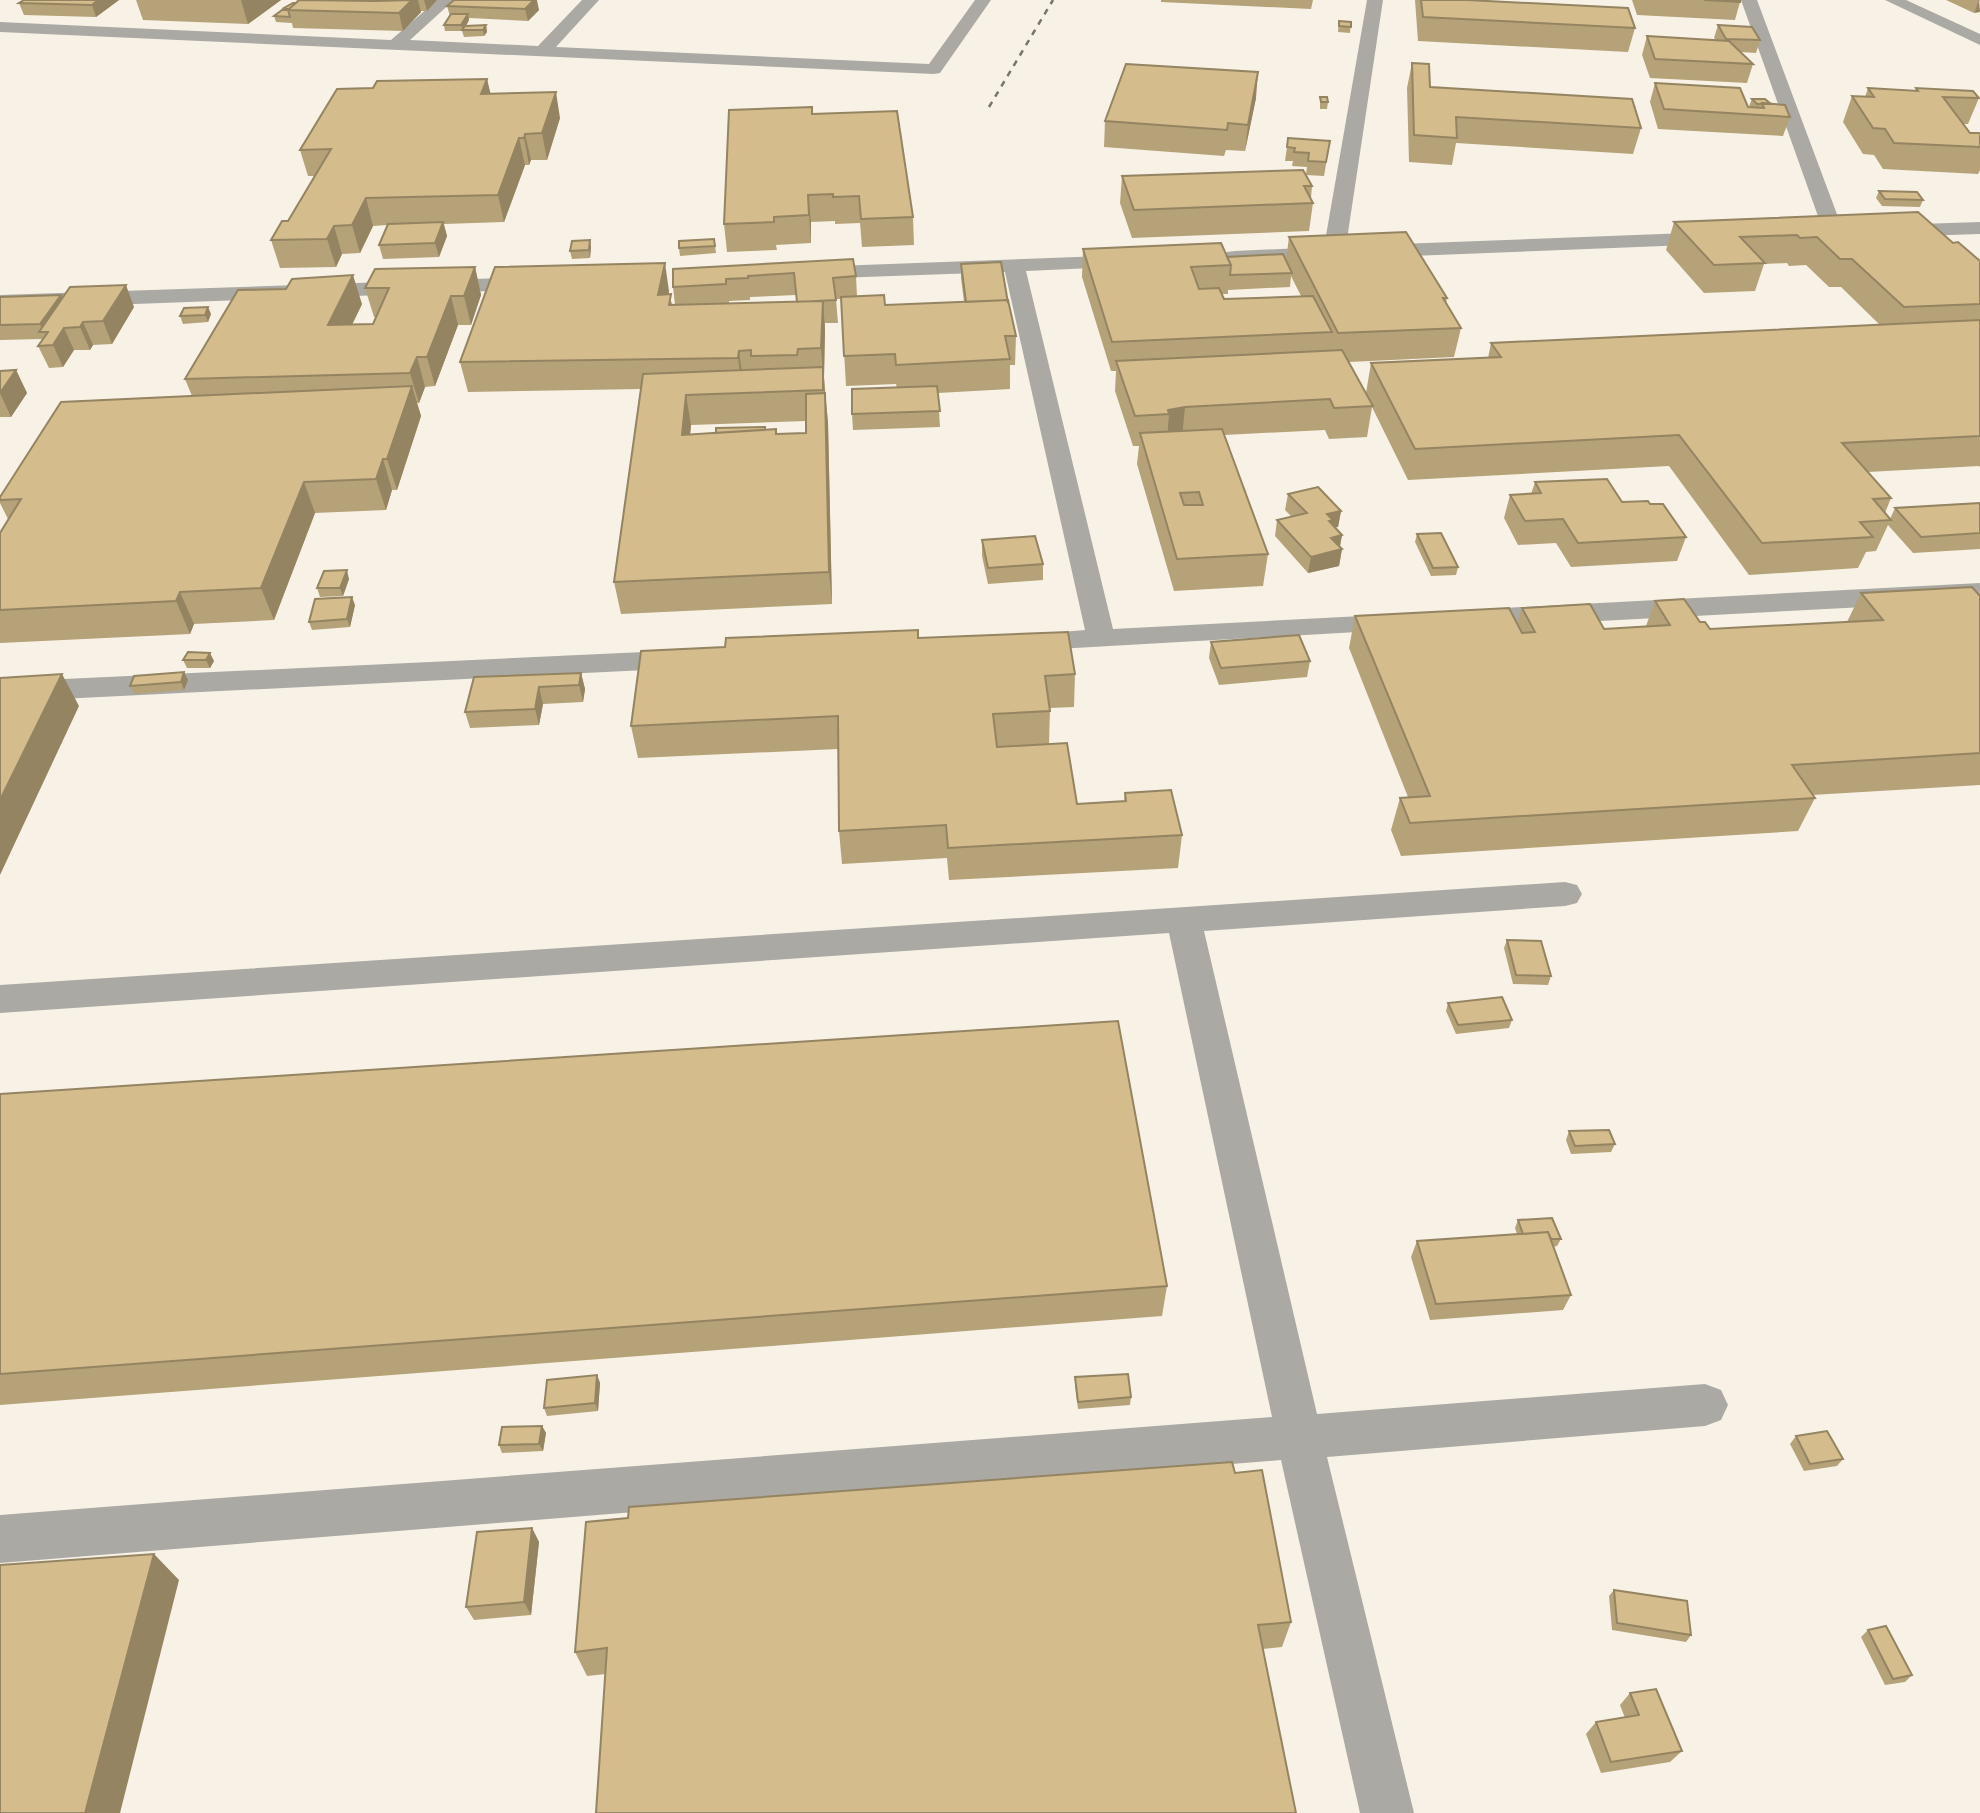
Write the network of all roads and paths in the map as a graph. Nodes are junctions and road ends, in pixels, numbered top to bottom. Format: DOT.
graph roads {
  1 [pos="446,0"];
  2 [pos="591,0"];
  3 [pos="983,0"];
  4 [pos="1375,0"];
  5 [pos="1749,0"];
  6 [pos="1894,0"];
  7 [pos="0,27"];
  8 [pos="1980,40"];
  9 [pos="396,44"];
  10 [pos="543,51"];
  11 [pos="1980,228"];
  12 [pos="1834,233"];
  13 [pos="1806,234"];
  14 [pos="1736,237"];
  15 [pos="1334,253"];
  16 [pos="1209,258"];
  17 [pos="1153,260"];
  18 [pos="1014,266"];
  19 [pos="793,274"];
  20 [pos="559,283"];
  21 [pos="0,302"];
  22 [pos="1980,592"];
  23 [pos="1101,638"];
  24 [pos="989,644"];
  25 [pos="711,657"];
  26 [pos="0,692"];
  27 [pos="1565,894"];
  28 [pos="1184,920"];
  29 [pos="0,999"];
  30 [pos="1705,1405"];
  31 [pos="1299,1437"];
  32 [pos="0,1539"];
  33 [pos="1387,1813"];
  1 -- 9 [label="street"];
  2 -- 10 [label="street"];
  3 -- 10 [label="street"];
  4 -- 15 [label="street"];
  5 -- 12 [label="street"];
  6 -- 8 [label="street"];
  7 -- 9 [label="street"];
  9 -- 10 [label="street"];
  11 -- 12 [label="street"];
  12 -- 13 [label="street"];
  14 -- 15 [label="street"];
  15 -- 16 [label="street"];
  17 -- 18 [label="street"];
  18 -- 19 [label="street"];
  18 -- 23 [label="street"];
  20 -- 21 [label="street"];
  22 -- 23 [label="street"];
  23 -- 24 [label="street"];
  25 -- 26 [label="street"];
  27 -- 28 [label="street"];
  28 -- 29 [label="street"];
  28 -- 31 [label="street"];
  30 -- 31 [label="street"];
  31 -- 32 [label="street"];
  31 -- 33 [label="street"];
}
